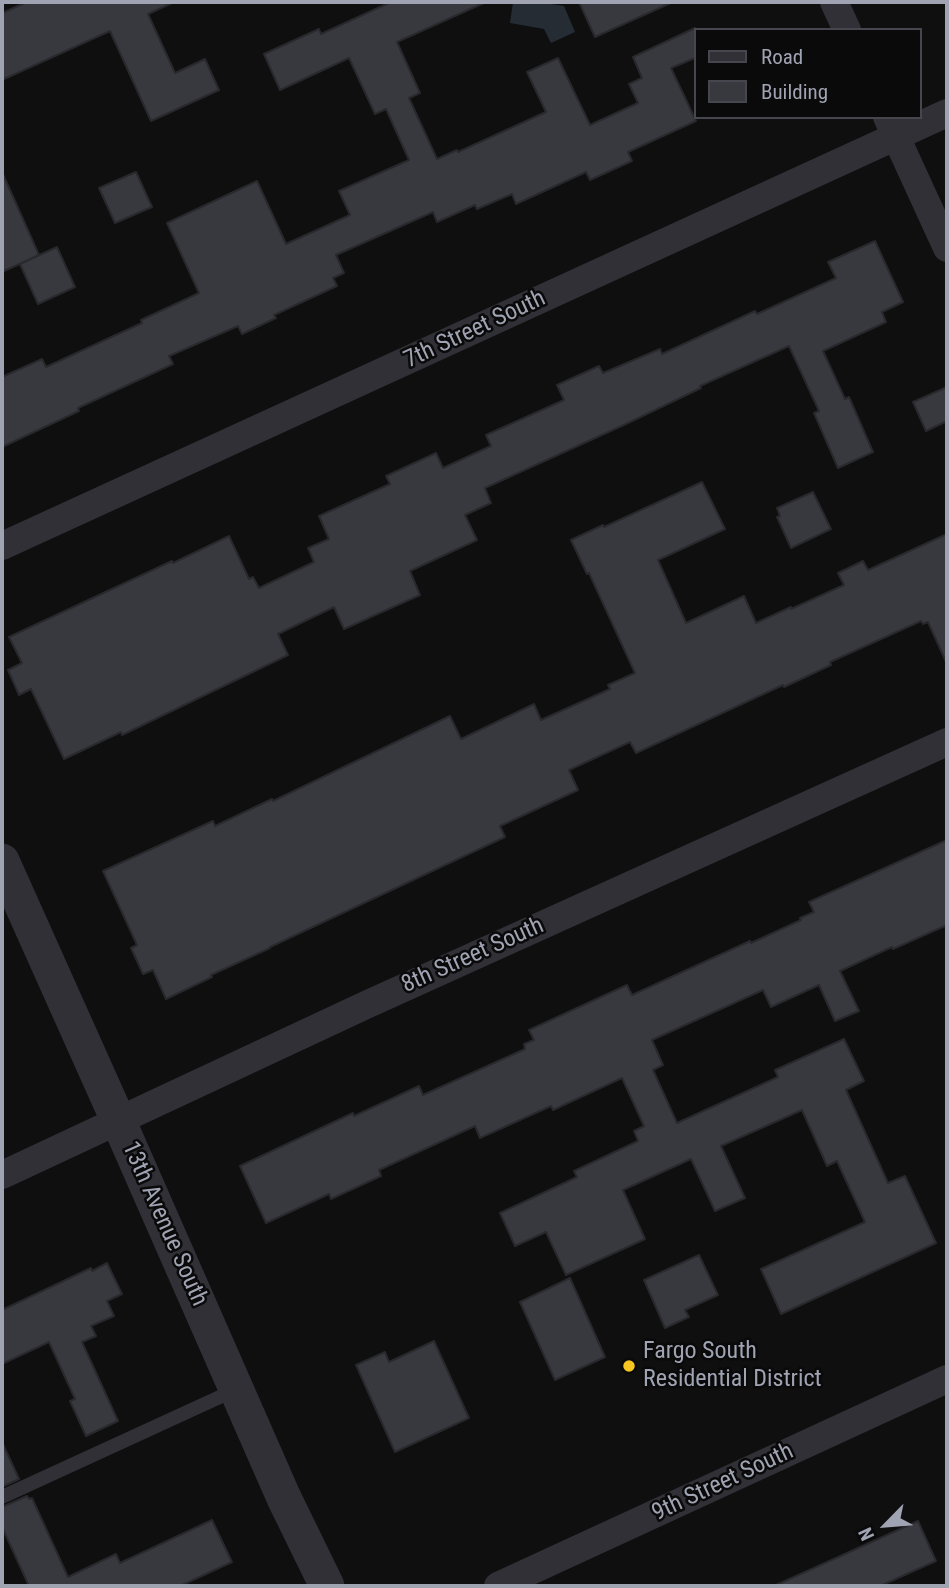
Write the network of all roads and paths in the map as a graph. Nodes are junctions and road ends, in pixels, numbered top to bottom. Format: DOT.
graph roads {
  1 [pos="834,2"];
  2 [pos="846,28"];
  3 [pos="947,113"];
  4 [pos="891,127"];
  5 [pos="947,248"];
  6 [pos="2,545"];
  7 [pos="947,743"];
  8 [pos="2,864"];
  9 [pos="118,1120"];
  10 [pos="2,1175"];
  11 [pos="947,1379"];
  12 [pos="237,1389"];
  13 [pos="2,1497"];
  14 [pos="327,1586"];
  15 [pos="498,1586"];
  1 -- 2 [label="street"];
  3 -- 4 [label="street, 7th Street South"];
  4 -- 5 [label="street"];
  4 -- 6 [label="street, 7th Street South"];
  7 -- 9 [label="street, 8th Street South"];
  8 -- 9 [label="street, 13th Avenue South"];
  9 -- 10 [label="street, 8th Street South"];
  9 -- 12 [label="street, 13th Avenue South"];
  11 -- 15 [label="street, 9th Street South"];
  12 -- 13 [label="lane"];
  12 -- 14 [label="street, 13th Avenue South"];
}
